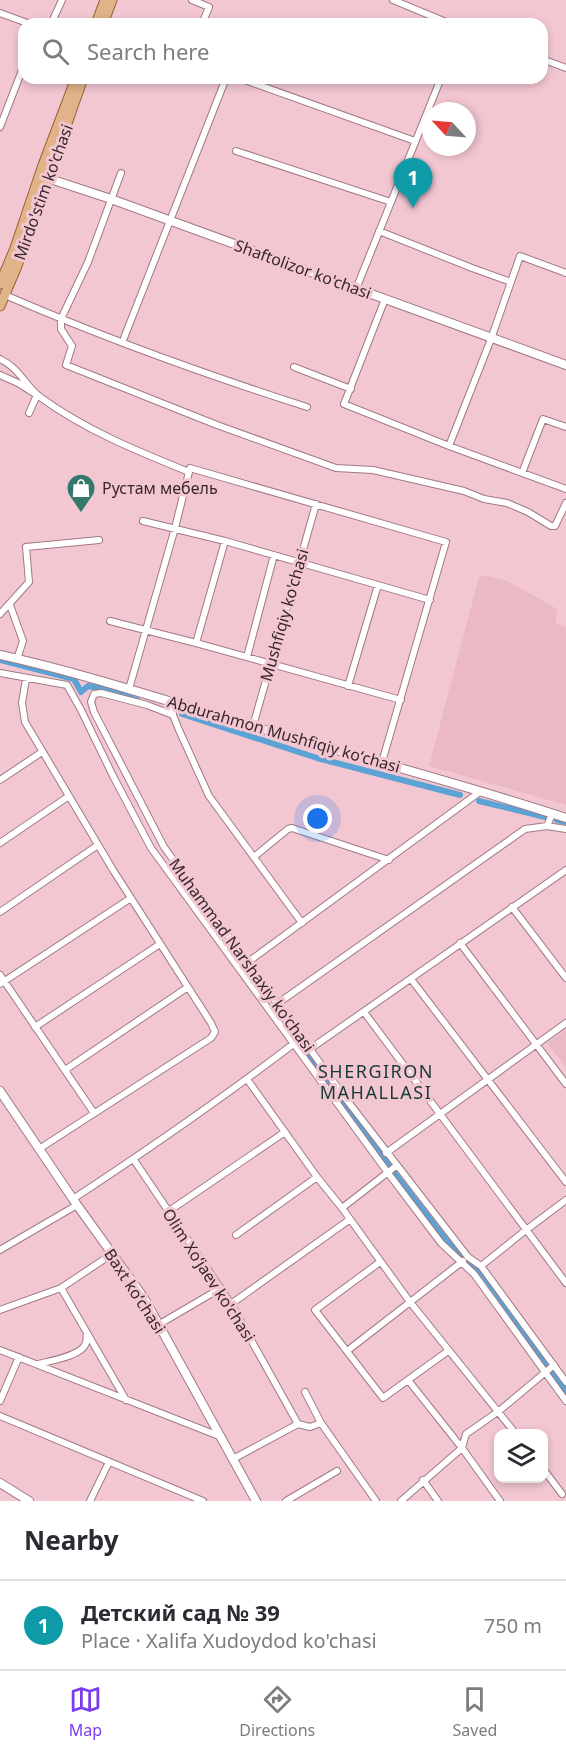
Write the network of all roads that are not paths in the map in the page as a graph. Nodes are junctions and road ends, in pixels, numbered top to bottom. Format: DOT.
graph roads {
  1 [pos="62,0"];
  2 [pos="105,0"];
  3 [pos="112,0"];
  4 [pos="192,0"];
  5 [pos="393,0"];
  6 [pos="407,3"];
  7 [pos="0,13"];
  8 [pos="54,18"];
  9 [pos="98,18"];
  10 [pos="105,18"];
  11 [pos="204,18"];
  12 [pos="438,18"];
  13 [pos="18,20"];
  14 [pos="548,61"];
  15 [pos="566,68"];
  16 [pos="18,80"];
  17 [pos="74,84"];
  18 [pos="81,84"];
  19 [pos="224,84"];
  20 [pos="256,84"];
  21 [pos="439,84"];
  22 [pos="0,127"];
  23 [pos="415,141"];
  24 [pos="237,151"];
  25 [pos="121,173"];
  26 [pos="44,177"];
  27 [pos="111,199"];
  28 [pos="391,202"];
  29 [pos="170,221"];
  30 [pos="379,231"];
  31 [pos="566,273"];
  32 [pos="512,282"];
  33 [pos="0,284"];
  34 [pos="356,289"];
  35 [pos="5,295"];
  36 [pos="385,299"];
  37 [pos="0,306"];
  38 [pos="61,319"];
  39 [pos="124,338"];
  40 [pos="491,339"];
  41 [pos="0,359"];
  42 [pos="565,362"];
  43 [pos="294,367"];
  44 [pos="0,375"];
  45 [pos="351,389"];
  46 [pos="37,395"];
  47 [pos="307,407"];
  48 [pos="29,413"];
  49 [pos="566,428"];
  50 [pos="449,446"];
  51 [pos="189,472"];
  52 [pos="522,473"];
  53 [pos="566,489"];
  54 [pos="566,503"];
  55 [pos="316,504"];
  56 [pos="143,521"];
  57 [pos="176,528"];
  58 [pos="99,540"];
  59 [pos="225,541"];
  60 [pos="274,555"];
  61 [pos="299,562"];
  62 [pos="378,585"];
  63 [pos="430,600"];
  64 [pos="10,605"];
  65 [pos="0,614"];
  66 [pos="110,621"];
  67 [pos="146,630"];
  68 [pos="196,643"];
  69 [pos="0,655"];
  70 [pos="247,657"];
  71 [pos="17,659"];
  72 [pos="271,664"];
  73 [pos="0,674"];
  74 [pos="26,679"];
  75 [pos="348,686"];
  76 [pos="129,689"];
  77 [pos="401,700"];
  78 [pos="172,701"];
  79 [pos="173,715"];
  80 [pos="253,726"];
  81 [pos="42,752"];
  82 [pos="382,762"];
  83 [pos="0,780"];
  84 [pos="481,791"];
  85 [pos="69,796"];
  86 [pos="552,814"];
  87 [pos="566,818"];
  88 [pos="547,826"];
  89 [pos="566,829"];
  90 [pos="0,843"];
  91 [pos="98,845"];
  92 [pos="254,857"];
  93 [pos="389,860"];
  94 [pos="566,870"];
  95 [pos="131,898"];
  96 [pos="512,907"];
  97 [pos="0,912"];
  98 [pos="302,922"];
  99 [pos="160,944"];
  100 [pos="460,944"];
  101 [pos="248,962"];
  102 [pos="566,978"];
  103 [pos="411,979"];
  104 [pos="1,980"];
  105 [pos="188,987"];
  106 [pos="277,1004"];
  107 [pos="363,1012"];
  108 [pos="566,1023"];
  109 [pos="35,1027"];
  110 [pos="301,1038"];
  111 [pos="293,1044"];
  112 [pos="537,1044"];
  113 [pos="310,1050"];
  114 [pos="64,1070"];
  115 [pos="248,1079"];
  116 [pos="488,1080"];
  117 [pos="566,1084"];
  118 [pos="0,1090"];
  119 [pos="94,1113"];
  120 [pos="439,1115"];
  121 [pos="285,1132"];
  122 [pos="39,1149"];
  123 [pos="386,1153"];
  124 [pos="134,1160"];
  125 [pos="396,1166"];
  126 [pos="388,1173"];
  127 [pos="316,1177"];
  128 [pos="566,1182"];
  129 [pos="566,1200"];
  130 [pos="75,1202"];
  131 [pos="342,1208"];
  132 [pos="169,1211"];
  133 [pos="349,1220"];
  134 [pos="526,1230"];
  135 [pos="236,1235"];
  136 [pos="0,1250"];
  137 [pos="112,1254"];
  138 [pos="465,1259"];
  139 [pos="380,1262"];
  140 [pos="480,1266"];
  141 [pos="566,1283"];
  142 [pos="61,1288"];
  143 [pos="221,1288"];
  144 [pos="410,1302"];
  145 [pos="231,1304"];
  146 [pos="0,1310"];
  147 [pos="158,1325"];
  148 [pos="87,1332"];
  149 [pos="0,1350"];
  150 [pos="347,1351"];
  151 [pos="448,1351"];
  152 [pos="19,1357"];
  153 [pos="37,1364"];
  154 [pos="554,1365"];
  155 [pos="545,1372"];
  156 [pos="408,1380"];
  157 [pos="566,1382"];
  158 [pos="305,1392"];
  159 [pos="126,1400"];
  160 [pos="0,1401"];
  161 [pos="566,1401"];
  162 [pos="500,1411"];
  163 [pos="0,1416"];
  164 [pos="321,1423"];
  165 [pos="298,1424"];
  166 [pos="513,1429"];
  167 [pos="220,1436"];
  168 [pos="462,1448"];
  169 [pos="233,1460"];
  170 [pos="109,1462"];
  171 [pos="337,1471"];
  172 [pos="548,1476"];
  173 [pos="423,1480"];
  174 [pos="0,1483"];
  175 [pos="562,1494"];
  176 [pos="28,1501"];
  177 [pos="90,1501"];
  178 [pos="203,1501"];
  179 [pos="256,1501"];
  180 [pos="286,1501"];
  181 [pos="376,1501"];
  182 [pos="401,1501"];
  183 [pos="438,1501"];
  184 [pos="500,1501"];
  1 -- 8 [label="street"];
  2 -- 9 [label="main road"];
  3 -- 10 [label="main road"];
  4 -- 11 [label="street"];
  5 -- 6 [label="street"];
  6 -- 12 [label="street"];
  7 -- 13 [label="street"];
  14 -- 15 [label="street"];
  16 -- 22 [label="street"];
  17 -- 26 [label="main road, Mirdo'stim ko'chasi"];
  18 -- 26 [label="main road, Mirdo'stim ko'chasi"];
  19 -- 29 [label="street"];
  20 -- 23 [label="street"];
  21 -- 23 [label="street"];
  23 -- 28 [label="street"];
  24 -- 28 [label="street"];
  25 -- 27 [label="street"];
  26 -- 27 [label="street, Shaftolizor ko'chasi"];
  26 -- 33 [label="main road, Mirdo'stim ko'chasi"];
  26 -- 35 [label="main road, Mirdo'stim ko'chasi"];
  27 -- 29 [label="street, Shaftolizor ko'chasi"];
  27 -- 38 [label="street"];
  28 -- 30 [label="street"];
  29 -- 34 [label="street, Shaftolizor ko'chasi"];
  29 -- 39 [label="street"];
  30 -- 32 [label="street"];
  30 -- 34 [label="street"];
  31 -- 32 [label="street"];
  32 -- 40 [label="street"];
  34 -- 36 [label="street, Shaftolizor ko'chasi"];
  35 -- 37 [label="main road, Mirdo'stim ko'chasi"];
  35 -- 38 [label="street"];
  36 -- 40 [label="street, Shaftolizor ko'chasi"];
  36 -- 45 [label="street"];
  38 -- 47 [label="street"];
  38 -- 54 [label="street"];
  40 -- 42 [label="street, Shaftolizor ko'chasi"];
  40 -- 50 [label="street"];
  41 -- 46 [label="street"];
  43 -- 45 [label="street"];
  44 -- 46 [label="street"];
  45 -- 50 [label="street"];
  46 -- 48 [label="street"];
  46 -- 51 [label="street"];
  49 -- 52 [label="street"];
  50 -- 52 [label="street"];
  51 -- 55 [label="street"];
  51 -- 57 [label="street"];
  52 -- 53 [label="street"];
  55 -- 61 [label="street, Mushfiqiy ko'chasi"];
  55 -- 63 [label="street"];
  56 -- 57 [label="street"];
  57 -- 59 [label="street"];
  57 -- 67 [label="street"];
  58 -- 64 [label="street"];
  59 -- 60 [label="street"];
  59 -- 68 [label="street"];
  60 -- 61 [label="street"];
  60 -- 70 [label="street"];
  61 -- 62 [label="street"];
  61 -- 72 [label="street, Mushfiqiy ko'chasi"];
  62 -- 63 [label="street"];
  62 -- 75 [label="street"];
  63 -- 77 [label="street"];
  64 -- 65 [label="street"];
  64 -- 71 [label="street"];
  66 -- 67 [label="street"];
  67 -- 68 [label="street"];
  67 -- 76 [label="street"];
  68 -- 70 [label="street"];
  69 -- 71 [label="street, Abdurahmon Mushfiqiy koʻchasi"];
  70 -- 72 [label="street"];
  71 -- 76 [label="street, Abdurahmon Mushfiqiy koʻchasi"];
  72 -- 75 [label="street"];
  72 -- 80 [label="street, Mushfiqiy ko'chasi"];
  73 -- 74 [label="street"];
  74 -- 81 [label="street"];
  74 -- 111 [label="street"];
  75 -- 77 [label="street"];
  76 -- 78 [label="street, Abdurahmon Mushfiqiy koʻchasi"];
  77 -- 82 [label="street"];
  78 -- 79 [label="street"];
  78 -- 80 [label="street, Abdurahmon Mushfiqiy koʻchasi"];
  79 -- 92 [label="street"];
  79 -- 101 [label="street, Muhammad Narshaxiy ko'chasi"];
  80 -- 82 [label="street, Abdurahmon Mushfiqiy koʻchasi"];
  81 -- 83 [label="street"];
  81 -- 85 [label="street"];
  82 -- 84 [label="street, Abdurahmon Mushfiqiy koʻchasi"];
  84 -- 86 [label="street, Abdurahmon Mushfiqiy koʻchasi"];
  84 -- 93 [label="street"];
  85 -- 90 [label="street"];
  85 -- 91 [label="street"];
  86 -- 87 [label="street, Abdurahmon Mushfiqiy koʻchasi"];
  86 -- 88 [label="street"];
  88 -- 89 [label="street"];
  88 -- 106 [label="street"];
  91 -- 95 [label="street"];
  91 -- 97 [label="street"];
  92 -- 93 [label="street"];
  92 -- 98 [label="street"];
  93 -- 98 [label="street"];
  94 -- 96 [label="street"];
  95 -- 99 [label="street"];
  95 -- 104 [label="street"];
  96 -- 100 [label="street"];
  96 -- 102 [label="street"];
  98 -- 101 [label="street"];
  99 -- 105 [label="street"];
  99 -- 109 [label="street"];
  100 -- 103 [label="street"];
  100 -- 112 [label="street"];
  101 -- 106 [label="street, Muhammad Narshaxiy ko'chasi"];
  103 -- 107 [label="street"];
  103 -- 116 [label="street"];
  104 -- 109 [label="street"];
  105 -- 114 [label="street"];
  105 -- 119 [label="street"];
  106 -- 110 [label="street, Muhammad Narshaxiy ko'chasi"];
  107 -- 113 [label="street"];
  107 -- 120 [label="street"];
  108 -- 112 [label="street"];
  109 -- 114 [label="street"];
  110 -- 111 [label="street"];
  110 -- 113 [label="street, Muhammad Narshaxiy ko'chasi"];
  111 -- 115 [label="street"];
  111 -- 126 [label="street"];
  112 -- 116 [label="street"];
  112 -- 117 [label="street"];
  113 -- 123 [label="street, Muhammad Narshaxiy ko'chasi"];
  114 -- 119 [label="street"];
  115 -- 121 [label="street"];
  115 -- 124 [label="street"];
  116 -- 120 [label="street"];
  116 -- 128 [label="street"];
  118 -- 122 [label="main road, Baxt koʻchasi"];
  119 -- 122 [label="street"];
  120 -- 123 [label="street"];
  120 -- 134 [label="street"];
  121 -- 127 [label="street"];
  121 -- 132 [label="street"];
  122 -- 130 [label="main road, Baxt koʻchasi"];
  123 -- 125 [label="street, Muhammad Narshaxiy ko'chasi"];
  124 -- 130 [label="street"];
  124 -- 132 [label="street, Olim Xoʻjaev ko'chasi"];
  125 -- 126 [label="street"];
  125 -- 138 [label="street, Muhammad Narshaxiy ko'chasi"];
  126 -- 131 [label="street"];
  126 -- 138 [label="street"];
  127 -- 131 [label="street"];
  127 -- 135 [label="street"];
  129 -- 134 [label="street"];
  130 -- 136 [label="street"];
  130 -- 137 [label="main road, Baxt koʻchasi"];
  131 -- 133 [label="street"];
  132 -- 143 [label="street, Olim Xoʻjaev ko'chasi"];
  133 -- 139 [label="street"];
  133 -- 145 [label="street"];
  134 -- 140 [label="street"];
  134 -- 141 [label="street"];
  137 -- 142 [label="street"];
  137 -- 147 [label="main road, Baxt koʻchasi"];
  138 -- 140 [label="street, Muhammad Narshaxiy ko'chasi"];
  138 -- 144 [label="street"];
  138 -- 155 [label="street"];
  139 -- 144 [label="street"];
  139 -- 150 [label="street"];
  140 -- 154 [label="street, Muhammad Narshaxiy ko'chasi"];
  142 -- 146 [label="street"];
  142 -- 148 [label="street"];
  143 -- 145 [label="street, Olim Xoʻjaev ko'chasi"];
  143 -- 147 [label="street"];
  144 -- 150 [label="street"];
  144 -- 151 [label="street"];
  145 -- 165 [label="street, Olim Xoʻjaev ko'chasi"];
  147 -- 167 [label="main road, Baxt koʻchasi"];
  148 -- 153 [label="street"];
  148 -- 159 [label="street"];
  149 -- 152 [label="street"];
  150 -- 156 [label="street"];
  151 -- 156 [label="street"];
  151 -- 162 [label="street"];
  152 -- 153 [label="street"];
  152 -- 160 [label="street"];
  153 -- 159 [label="street"];
  154 -- 155 [label="street"];
  154 -- 157 [label="street, Muhammad Narshaxiy ko'chasi"];
  155 -- 161 [label="street"];
  155 -- 162 [label="street"];
  156 -- 168 [label="street"];
  158 -- 164 [label="street"];
  159 -- 167 [label="street"];
  162 -- 166 [label="street"];
  162 -- 168 [label="street"];
  163 -- 170 [label="street"];
  164 -- 165 [label="street"];
  164 -- 181 [label="street"];
  165 -- 169 [label="street"];
  167 -- 169 [label="main road, Baxt koʻchasi"];
  168 -- 173 [label="street"];
  168 -- 184 [label="street"];
  169 -- 179 [label="main road, Baxt koʻchasi"];
  170 -- 177 [label="street"];
  170 -- 178 [label="street"];
  171 -- 180 [label="street"];
  172 -- 175 [label="street"];
  173 -- 182 [label="street"];
  173 -- 183 [label="street"];
  174 -- 176 [label="main road"];
}
